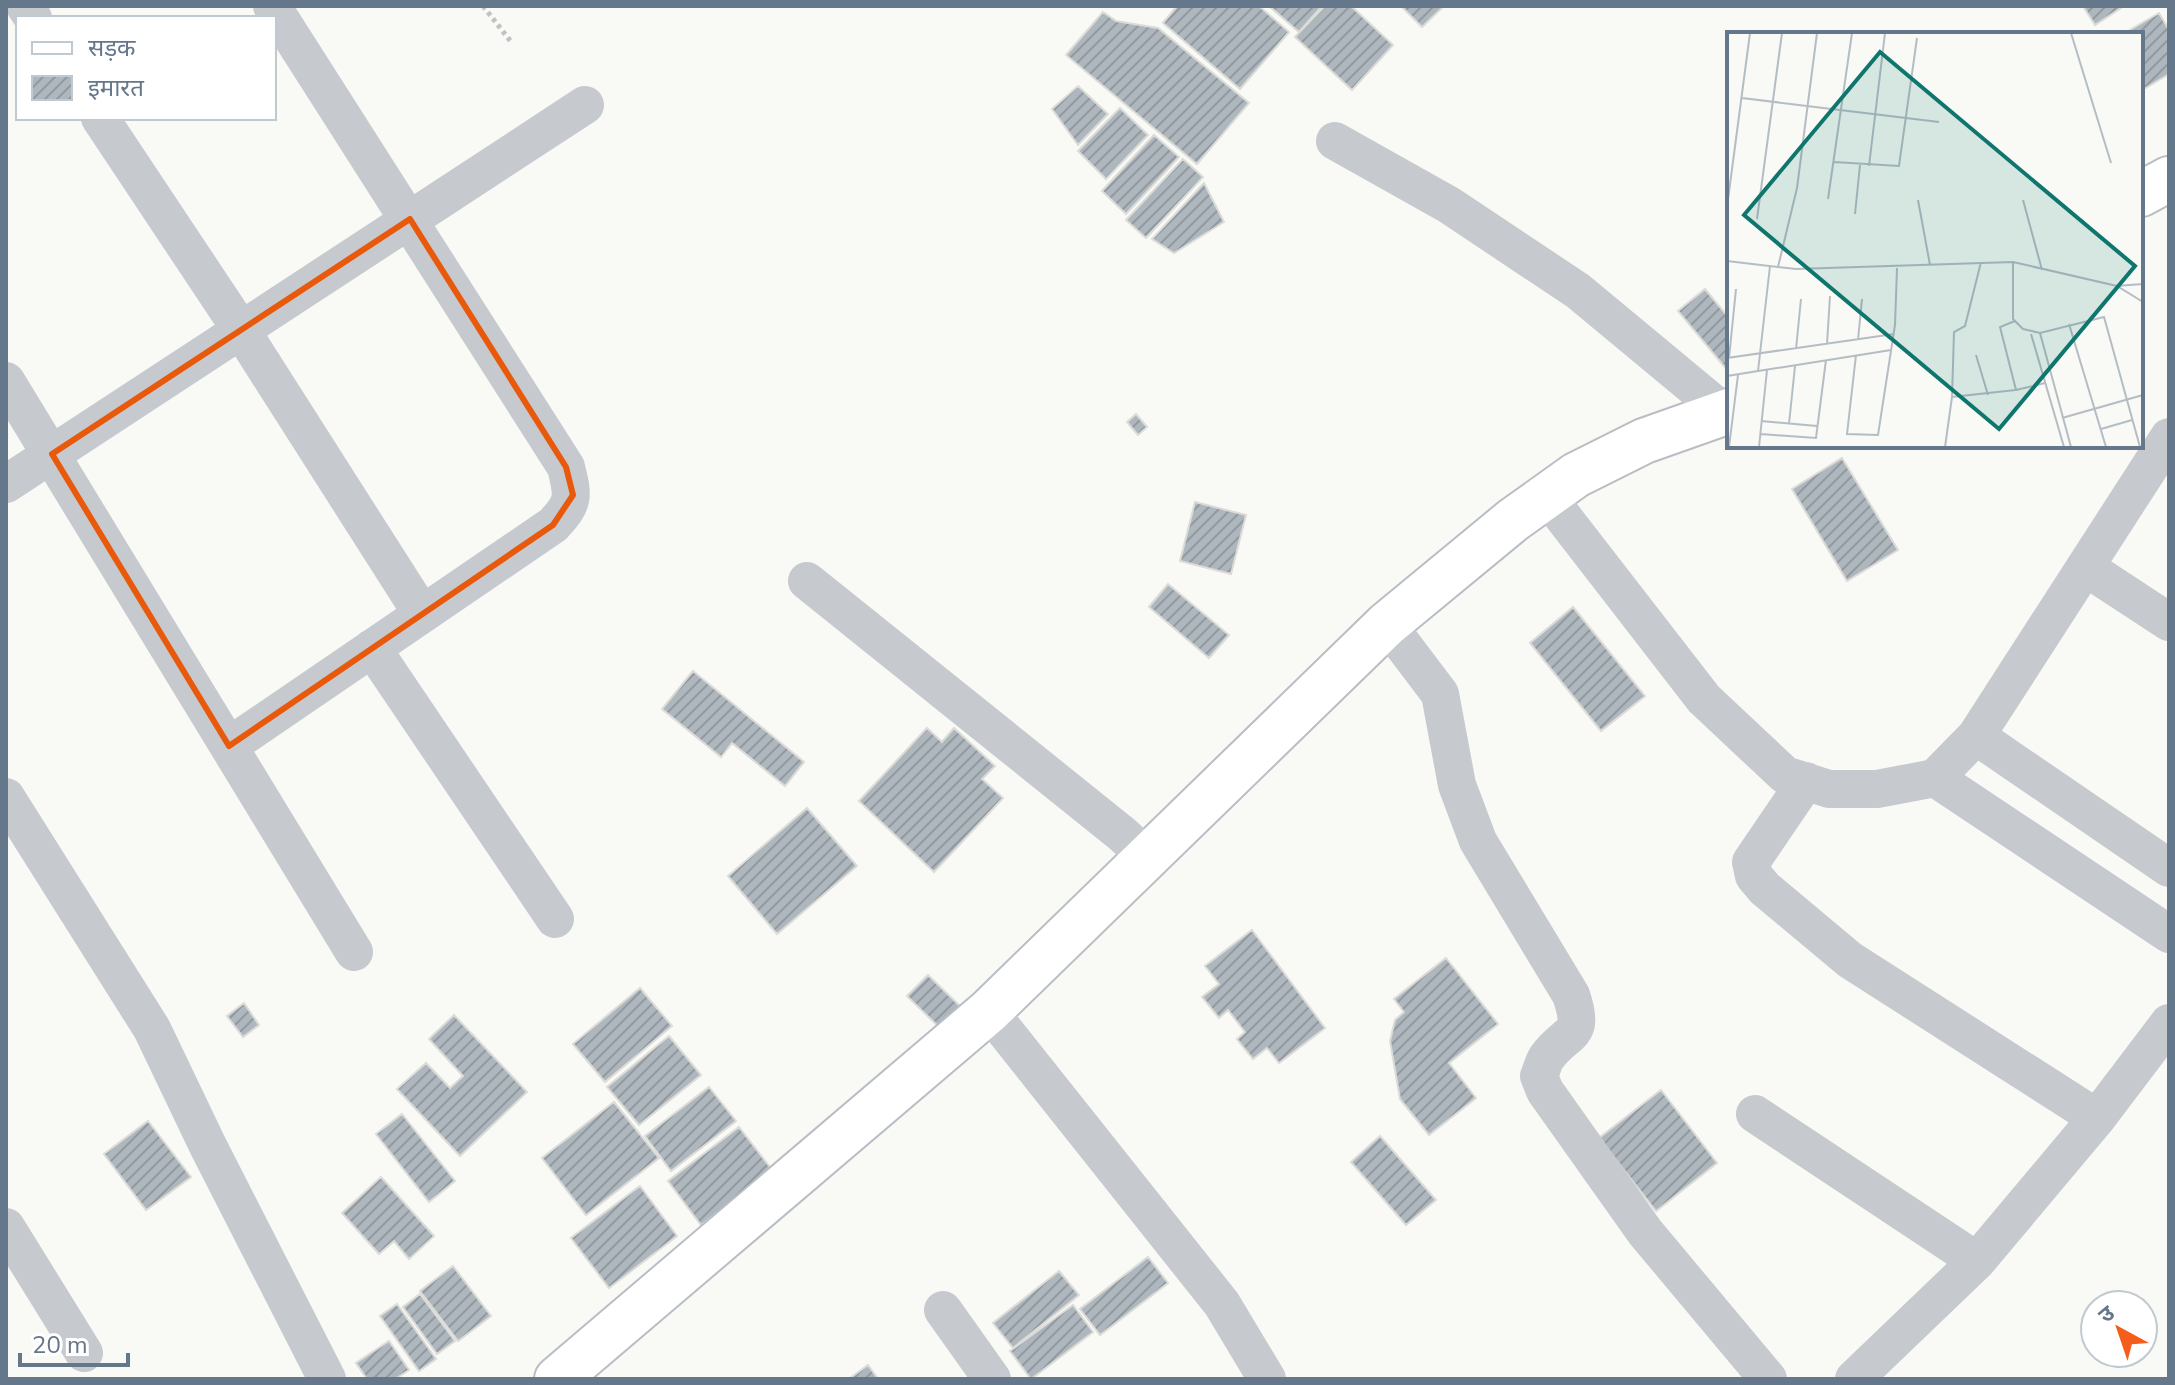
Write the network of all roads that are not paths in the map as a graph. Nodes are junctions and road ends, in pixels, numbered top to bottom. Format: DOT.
graph roads {
  1 [pos="272,6"];
  2 [pos="585,105"];
  3 [pos="101,120"];
  4 [pos="1335,141"];
  5 [pos="410,219"];
  6 [pos="241,330"];
  7 [pos="6,381"];
  8 [pos="1727,412"];
  9 [pos="2169,437"];
  10 [pos="52,454"];
  11 [pos="6,484"];
  12 [pos="1561,485"];
  13 [pos="2085,567"];
  14 [pos="807,581"];
  15 [pos="422,614"];
  16 [pos="2169,622"];
  17 [pos="1387,624"];
  18 [pos="372,648"];
  19 [pos="1976,736"];
  20 [pos="229,746"];
  21 [pos="1935,778"];
  22 [pos="1806,781"];
  23 [pos="6,797"];
  24 [pos="1147,857"];
  25 [pos="2169,868"];
  26 [pos="555,919"];
  27 [pos="2169,934"];
  28 [pos="354,952"];
  29 [pos="989,1011"];
  30 [pos="2169,1023"];
  31 [pos="1755,1114"];
  32 [pos="2097,1118"];
  33 [pos="6,1227"];
  34 [pos="1977,1261"];
  35 [pos="943,1310"];
  36 [pos="84,1353"];
  37 [pos="1249,1370"];
  38 [pos="327,1379"];
  39 [pos="557,1379"];
  40 [pos="992,1379"];
  41 [pos="1768,1379"];
  42 [pos="1854,1379"];
  1 -- 5 [label="street"];
  2 -- 5 [label="street"];
  3 -- 6 [label="street"];
  4 -- 8 [label="street"];
  5 -- 6 [label="street"];
  5 -- 15 [label="street"];
  6 -- 10 [label="street"];
  6 -- 15 [label="street"];
  7 -- 10 [label="street"];
  8 -- 12 [label="main road"];
  9 -- 13 [label="street"];
  10 -- 11 [label="street"];
  10 -- 20 [label="street"];
  12 -- 17 [label="main road"];
  12 -- 22 [label="street"];
  13 -- 16 [label="street"];
  13 -- 19 [label="street"];
  14 -- 24 [label="street"];
  15 -- 18 [label="street"];
  17 -- 24 [label="main road"];
  17 -- 41 [label="street"];
  18 -- 20 [label="street"];
  18 -- 26 [label="street"];
  19 -- 21 [label="street"];
  19 -- 25 [label="street"];
  20 -- 28 [label="street"];
  21 -- 22 [label="street"];
  21 -- 27 [label="street"];
  22 -- 32 [label="street"];
  23 -- 38 [label="street"];
  24 -- 29 [label="main road"];
  29 -- 37 [label="street"];
  29 -- 39 [label="main road"];
  30 -- 32 [label="street"];
  31 -- 34 [label="street"];
  32 -- 34 [label="street"];
  33 -- 36 [label="street"];
  34 -- 42 [label="street"];
  35 -- 40 [label="street"];
}
